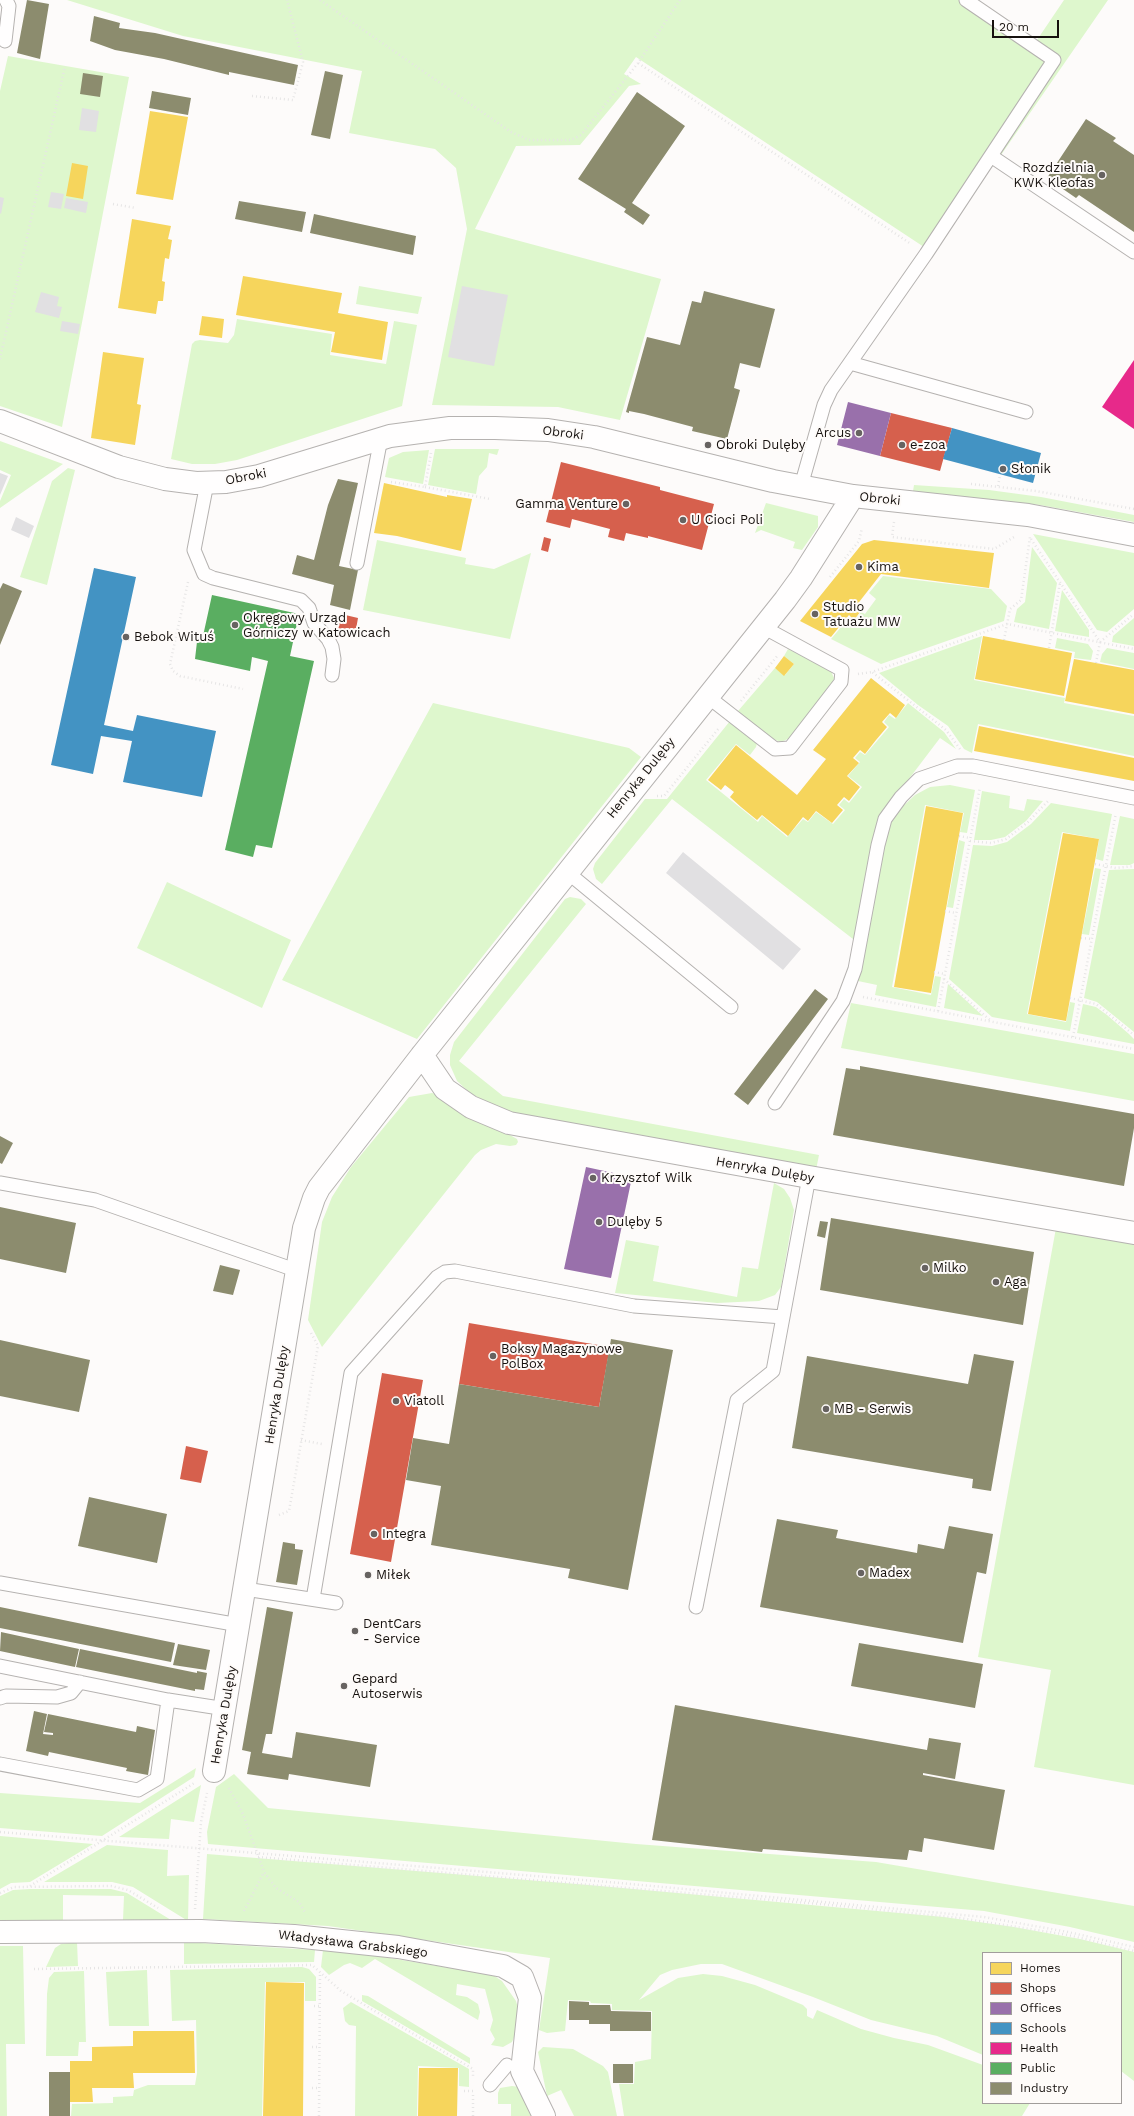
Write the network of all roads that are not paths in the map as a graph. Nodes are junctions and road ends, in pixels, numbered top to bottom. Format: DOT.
graph roads {
  1 [pos="6,0"];
  2 [pos="966,0"];
  3 [pos="5,41"];
  4 [pos="991,156"];
  5 [pos="1134,252"];
  6 [pos="850,363"];
  7 [pos="1026,412"];
  8 [pos="0,421"];
  9 [pos="382,438"];
  10 [pos="207,483"];
  11 [pos="801,486"];
  12 [pos="853,496"];
  13 [pos="1134,535"];
  14 [pos="357,563"];
  15 [pos="763,627"];
  16 [pos="332,675"];
  17 [pos="707,696"];
  18 [pos="1134,798"];
  19 [pos="567,872"];
  20 [pos="731,1007"];
  21 [pos="422,1055"];
  22 [pos="775,1103"];
  23 [pos="808,1177"];
  24 [pos="0,1183"];
  25 [pos="1134,1233"];
  26 [pos="298,1270"];
  27 [pos="783,1317"];
  28 [pos="0,1583"];
  29 [pos="245,1589"];
  30 [pos="312,1599"];
  31 [pos="336,1603"];
  32 [pos="696,1607"];
  33 [pos="239,1625"];
  34 [pos="0,1666"];
  35 [pos="80,1682"];
  36 [pos="0,1698"];
  37 [pos="168,1700"];
  38 [pos="226,1709"];
  39 [pos="0,1764"];
  40 [pos="214,1771"];
  41 [pos="0,1932"];
  42 [pos="507,2065"];
  43 [pos="490,2085"];
  44 [pos="544,2116"];
  1 -- 3 [label="lane"];
  2 -- 4 [label="lane"];
  4 -- 5 [label="lane"];
  4 -- 6 [label="lane"];
  6 -- 7 [label="lane"];
  6 -- 11 [label="lane"];
  8 -- 10 [label="street, Obroki"];
  9 -- 10 [label="street, Obroki"];
  9 -- 11 [label="street, Obroki"];
  9 -- 14 [label="lane"];
  10 -- 16 [label="lane"];
  11 -- 12 [label="street, Obroki"];
  12 -- 13 [label="street, Obroki"];
  12 -- 15 [label="street, Henryka Dulęby"];
  15 -- 17 [label="street, Henryka Dulęby"];
  15 -- 17 [label="lane"];
  17 -- 19 [label="street, Henryka Dulęby"];
  18 -- 22 [label="lane"];
  19 -- 20 [label="lane"];
  19 -- 21 [label="street, Henryka Dulęby"];
  21 -- 23 [label="street, Henryka Dulęby"];
  21 -- 26 [label="street, Henryka Dulęby"];
  23 -- 25 [label="street, Henryka Dulęby"];
  23 -- 27 [label="lane"];
  24 -- 26 [label="lane"];
  26 -- 29 [label="street, Henryka Dulęby"];
  27 -- 30 [label="lane"];
  27 -- 32 [label="lane"];
  28 -- 33 [label="lane"];
  29 -- 30 [label="lane"];
  29 -- 33 [label="street, Henryka Dulęby"];
  30 -- 31 [label="lane"];
  33 -- 38 [label="street, Henryka Dulęby"];
  34 -- 35 [label="lane"];
  35 -- 36 [label="lane"];
  35 -- 37 [label="lane"];
  37 -- 38 [label="lane"];
  37 -- 39 [label="lane"];
  38 -- 40 [label="street, Henryka Dulęby"];
  41 -- 44 [label="street, Władysława Grabskiego"];
  42 -- 43 [label="lane"];
}
